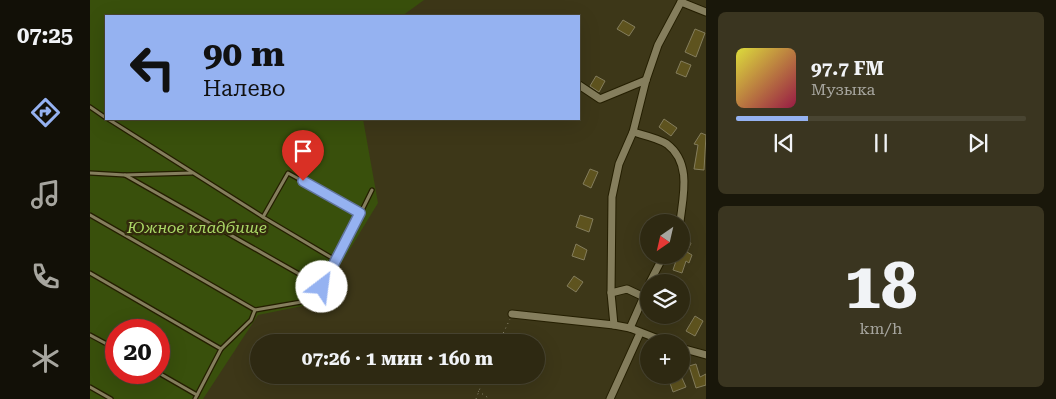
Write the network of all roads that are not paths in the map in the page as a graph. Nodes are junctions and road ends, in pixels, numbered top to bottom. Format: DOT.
graph roads {
  1 [pos="681,1"];
  2 [pos="706,12"];
  3 [pos="646,80"];
  4 [pos="580,86"];
  5 [pos="90,107"];
  6 [pos="105,117"];
  7 [pos="110,120"];
  8 [pos="633,132"];
  9 [pos="90,173"];
  10 [pos="193,173"];
  11 [pos="125,176"];
  12 [pos="372,190"];
  13 [pos="360,213"];
  14 [pos="681,214"];
  15 [pos="90,215"];
  16 [pos="263,217"];
  17 [pos="337,261"];
  18 [pos="90,273"];
  19 [pos="322,287"];
  20 [pos="611,293"];
  21 [pos="640,295"];
  22 [pos="640,306"];
  23 [pos="255,310"];
  24 [pos="512,314"];
  25 [pos="614,325"];
  26 [pos="630,328"];
  27 [pos="640,333"];
  28 [pos="90,334"];
  29 [pos="643,334"];
  30 [pos="105,343"];
  31 [pos="221,348"];
  32 [pos="690,351"];
  33 [pos="706,355"];
  34 [pos="170,380"];
  35 [pos="90,387"];
  36 [pos="196,397"];
  37 [pos="111,399"];
  38 [pos="610,399"];
  1 -- 2 [label="street"];
  1 -- 3 [label="street"];
  3 -- 4 [label="street"];
  3 -- 8 [label="street"];
  5 -- 6 [label="lane"];
  7 -- 10 [label="lane"];
  8 -- 14 [label="street"];
  8 -- 20 [label="street"];
  9 -- 11 [label="lane"];
  10 -- 11 [label="lane"];
  10 -- 16 [label="lane"];
  11 -- 19 [label="lane"];
  12 -- 13 [label="lane"];
  13 -- 16 [label="lane"];
  13 -- 17 [label="lane"];
  15 -- 23 [label="lane"];
  16 -- 17 [label="lane"];
  17 -- 19 [label="lane"];
  18 -- 31 [label="lane"];
  19 -- 23 [label="lane"];
  20 -- 21 [label="street"];
  20 -- 25 [label="street"];
  22 -- 26 [label="street"];
  23 -- 31 [label="lane"];
  24 -- 25 [label="street"];
  25 -- 26 [label="street"];
  26 -- 27 [label="street"];
  27 -- 29 [label="street"];
  27 -- 38 [label="street"];
  28 -- 30 [label="lane"];
  31 -- 36 [label="lane"];
  32 -- 33 [label="street"];
  34 -- 36 [label="lane"];
  35 -- 37 [label="lane"];
}
